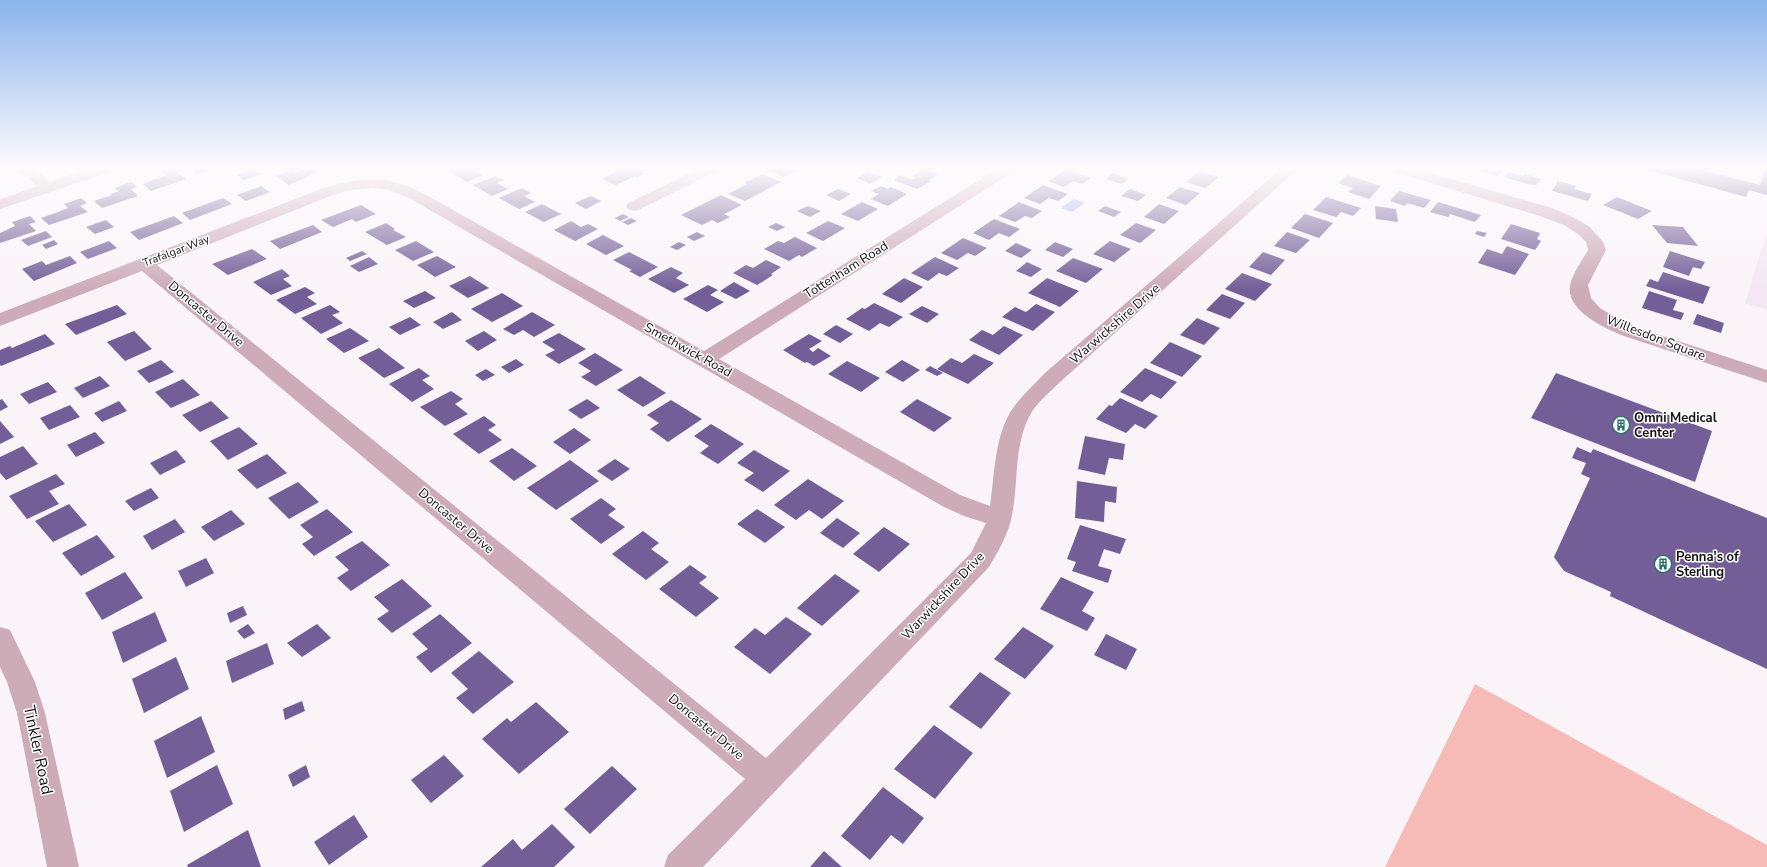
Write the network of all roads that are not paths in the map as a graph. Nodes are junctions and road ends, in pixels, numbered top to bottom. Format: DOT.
graph roads {
  1 [pos="283,209"];
  2 [pos="440,209"];
  3 [pos="943,209"];
  4 [pos="1244,209"];
  5 [pos="1537,209"];
  6 [pos="145,264"];
  7 [pos="0,320"];
  8 [pos="705,359"];
  9 [pos="1767,377"];
  10 [pos="999,518"];
  11 [pos="0,638"];
  12 [pos="767,778"];
  13 [pos="63,867"];
  14 [pos="680,867"];
  1 -- 6 [label="street, Trafalgar Way"];
  2 -- 8 [label="street, Smethwick Road"];
  3 -- 8 [label="street, Tottenham Road"];
  4 -- 10 [label="street, Warwickshire Drive"];
  5 -- 9 [label="street, Willesdon Square"];
  6 -- 7 [label="street, Trafalgar Way"];
  6 -- 12 [label="street, Doncaster Drive"];
  8 -- 10 [label="street, Smethwick Road"];
  10 -- 12 [label="street, Warwickshire Drive"];
  11 -- 13 [label="street, Tinkler Road"];
  12 -- 14 [label="street, Warwickshire Drive"];
}
